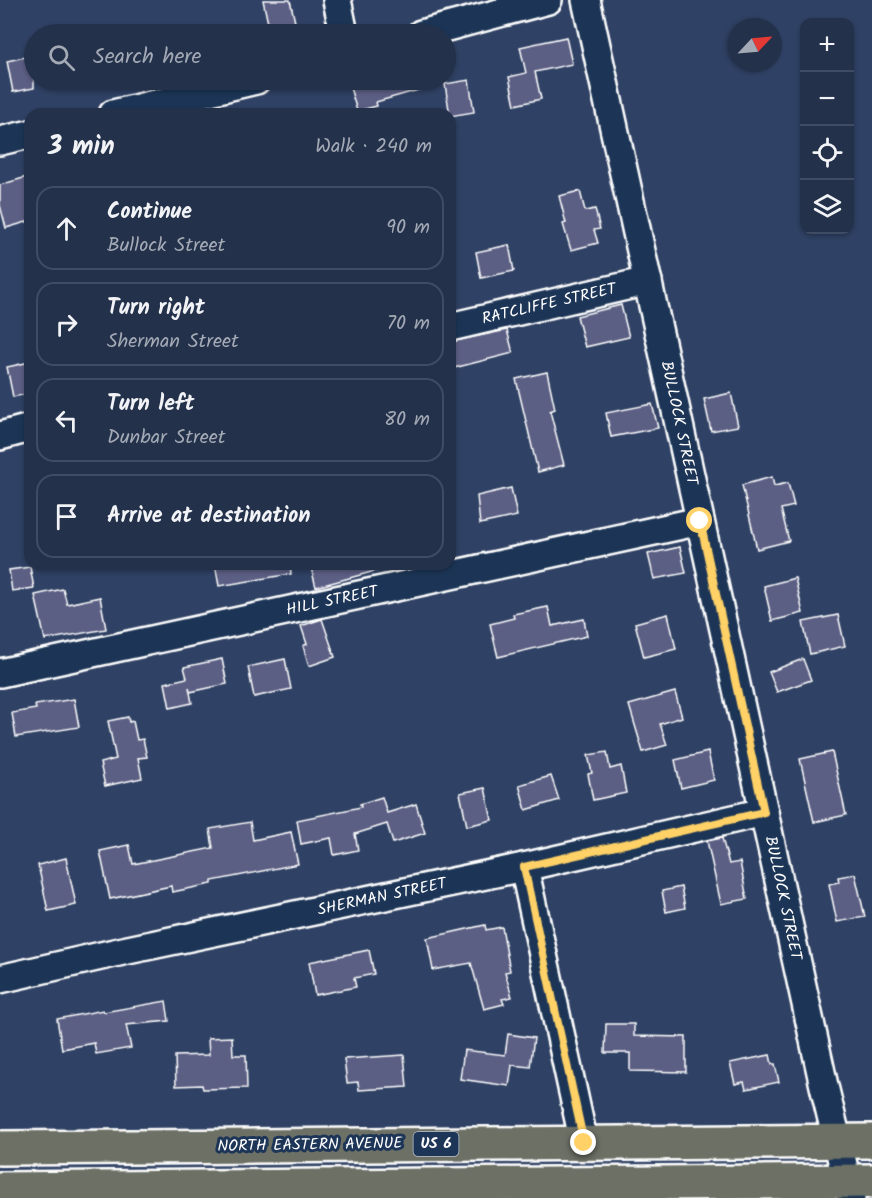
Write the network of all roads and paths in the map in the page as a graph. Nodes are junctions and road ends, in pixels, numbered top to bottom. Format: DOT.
graph roads {
  1 [pos="337,0"];
  2 [pos="548,0"];
  3 [pos="586,0"];
  4 [pos="342,24"];
  5 [pos="456,25"];
  6 [pos="214,90"];
  7 [pos="138,108"];
  8 [pos="24,135"];
  9 [pos="0,141"];
  10 [pos="648,281"];
  11 [pos="456,326"];
  12 [pos="24,430"];
  13 [pos="0,436"];
  14 [pos="700,521"];
  15 [pos="0,673"];
  16 [pos="764,812"];
  17 [pos="524,867"];
  18 [pos="0,980"];
  19 [pos="872,1141"];
  20 [pos="837,1142"];
  21 [pos="584,1143"];
  22 [pos="0,1148"];
  23 [pos="856,1187"];
  24 [pos="594,1191"];
  25 [pos="22,1192"];
  26 [pos="312,1192"];
  1 -- 4 [label="street"];
  2 -- 5 [label="street"];
  3 -- 10 [label="street, BULLOCK STREET"];
  6 -- 7 [label="street"];
  8 -- 9 [label="street"];
  10 -- 11 [label="street, RATCLIFFE STREET"];
  10 -- 14 [label="street, BULLOCK STREET"];
  12 -- 13 [label="street"];
  14 -- 15 [label="street, HILL STREET"];
  14 -- 16 [label="street, BULLOCK STREET"];
  16 -- 17 [label="street, SHERMAN STREET"];
  16 -- 20 [label="street, BULLOCK STREET"];
  17 -- 18 [label="street, SHERMAN STREET"];
  17 -- 21 [label="street"];
  19 -- 20 [label="main road, NORTH EASTERN AVENUE / US 6"];
  20 -- 21 [label="main road, NORTH EASTERN AVENUE / US 6"];
  20 -- 23 [label="street, BULLOCK STREET"];
  21 -- 22 [label="main road, NORTH EASTERN AVENUE / US 6"];
  23 -- 24 [label="main road"];
  24 -- 26 [label="main road"];
  25 -- 26 [label="main road"];
}
